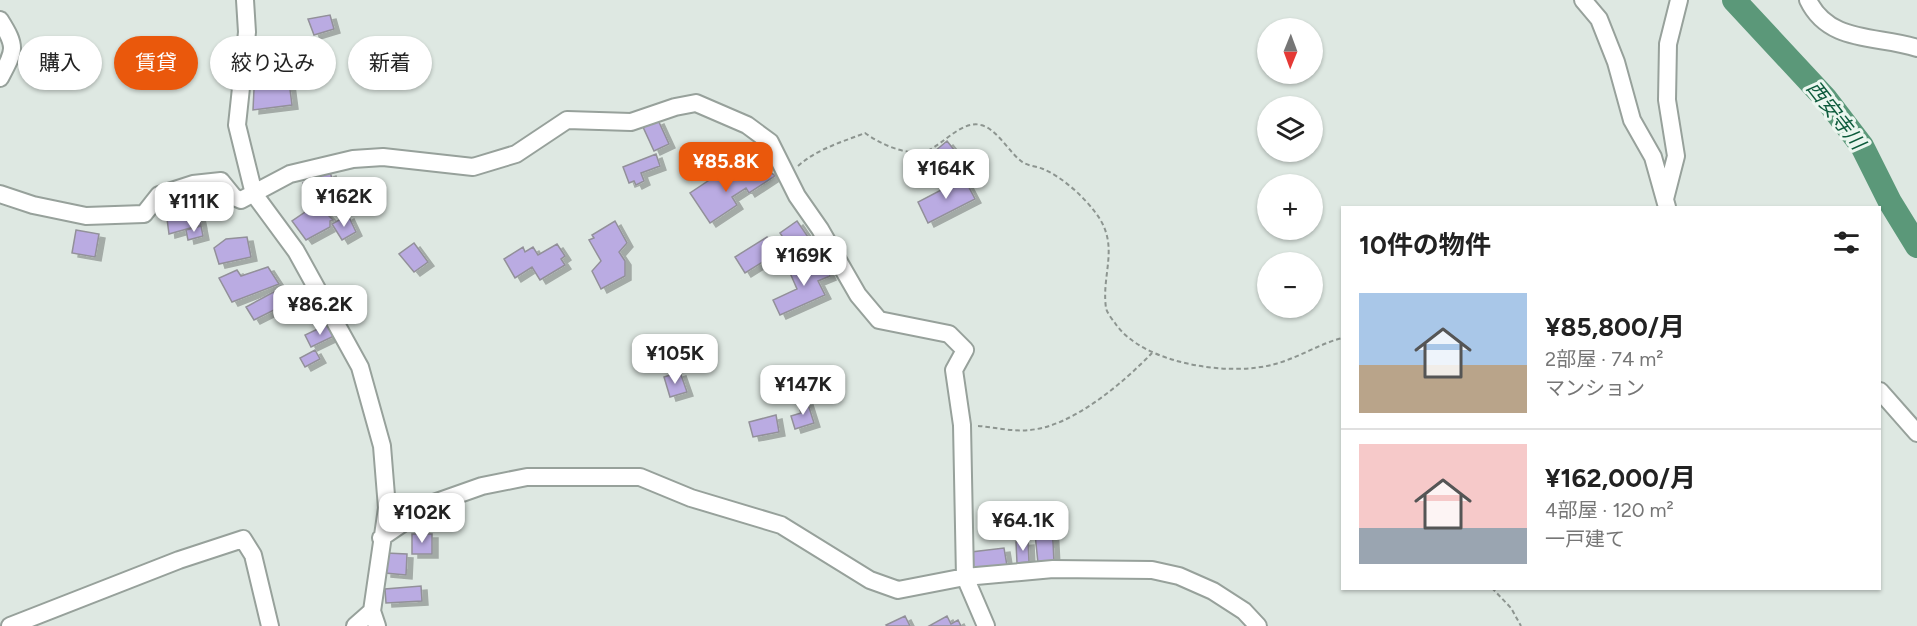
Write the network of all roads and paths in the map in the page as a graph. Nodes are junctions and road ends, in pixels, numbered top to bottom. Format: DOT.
graph roads {
  1 [pos="245,0"];
  2 [pos="1583,0"];
  3 [pos="1679,0"];
  4 [pos="1808,0"];
  5 [pos="0,20"];
  6 [pos="1917,48"];
  7 [pos="0,78"];
  8 [pos="787,176"];
  9 [pos="0,194"];
  10 [pos="254,194"];
  11 [pos="1666,205"];
  12 [pos="1341,338"];
  13 [pos="1152,353"];
  14 [pos="1881,392"];
  15 [pos="962,425"];
  16 [pos="1917,433"];
  17 [pos="381,538"];
  18 [pos="965,577"];
  19 [pos="1494,590"];
  20 [pos="374,618"];
  21 [pos="10,626"];
  22 [pos="270,626"];
  23 [pos="355,626"];
  24 [pos="986,626"];
  25 [pos="1258,626"];
  26 [pos="1521,626"];
  1 -- 10 [label="street"];
  2 -- 11 [label="street"];
  3 -- 11 [label="street"];
  4 -- 6 [label="street"];
  5 -- 7 [label="street"];
  8 -- 10 [label="street"];
  8 -- 13 [label="path"];
  8 -- 15 [label="street"];
  9 -- 10 [label="street"];
  10 -- 17 [label="street"];
  12 -- 13 [label="path"];
  13 -- 15 [label="path"];
  14 -- 16 [label="street"];
  15 -- 18 [label="street"];
  17 -- 18 [label="street"];
  17 -- 20 [label="street"];
  18 -- 24 [label="street"];
  18 -- 25 [label="street"];
  19 -- 26 [label="path"];
  20 -- 23 [label="street"];
  21 -- 22 [label="street"];
}
